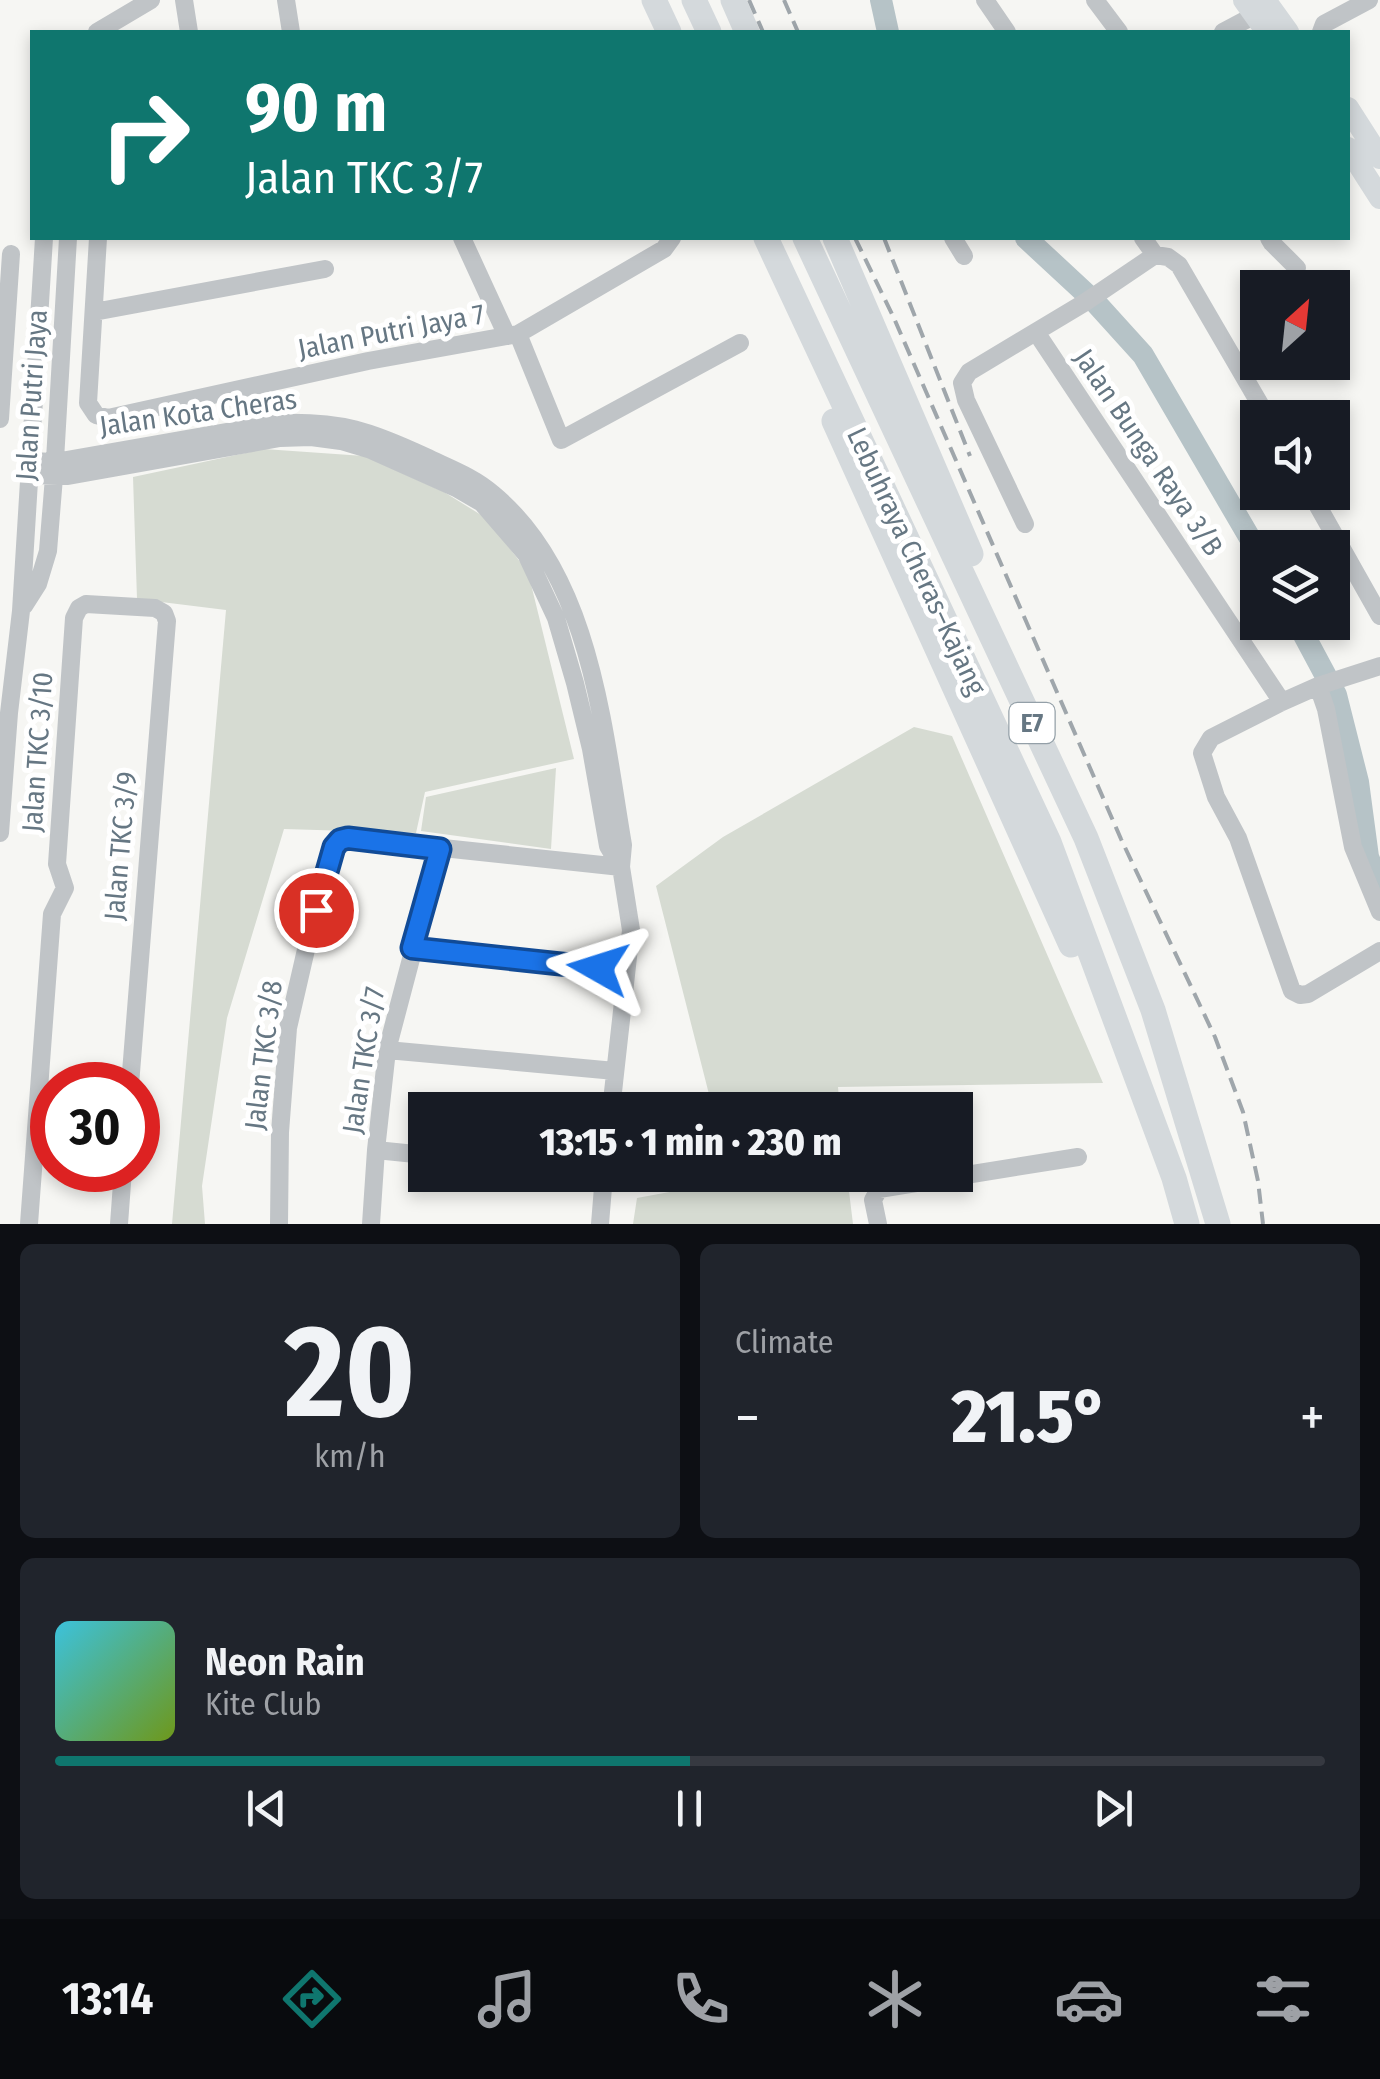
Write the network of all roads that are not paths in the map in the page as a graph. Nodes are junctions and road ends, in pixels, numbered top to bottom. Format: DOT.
graph roads {
  1 [pos="151,0"];
  2 [pos="184,0"];
  3 [pos="286,0"];
  4 [pos="654,0"];
  5 [pos="694,0"];
  6 [pos="733,0"];
  7 [pos="985,0"];
  8 [pos="1094,0"];
  9 [pos="1369,0"];
  10 [pos="1260,10"];
  11 [pos="100,30"];
  12 [pos="189,30"];
  13 [pos="291,30"];
  14 [pos="667,30"];
  15 [pos="708,30"];
  16 [pos="746,30"];
  17 [pos="1007,30"];
  18 [pos="1117,30"];
  19 [pos="1226,30"];
  20 [pos="1285,30"];
  21 [pos="1321,30"];
  22 [pos="1350,111"];
  23 [pos="1350,151"];
  24 [pos="1380,158"];
  25 [pos="1380,198"];
  26 [pos="68,240"];
  27 [pos="98,240"];
  28 [pos="463,240"];
  29 [pos="671,240"];
  30 [pos="767,240"];
  31 [pos="805,240"];
  32 [pos="835,240"];
  33 [pos="954,240"];
  34 [pos="1144,240"];
  35 [pos="1270,240"];
  36 [pos="44,246"];
  37 [pos="6,254"];
  38 [pos="964,256"];
  39 [pos="1156,256"];
  40 [pos="1298,268"];
  41 [pos="325,269"];
  42 [pos="94,312"];
  43 [pos="1036,332"];
  44 [pos="512,335"];
  45 [pos="740,344"];
  46 [pos="1258,400"];
  47 [pos="0,419"];
  48 [pos="30,468"];
  49 [pos="59,472"];
  50 [pos="1320,510"];
  51 [pos="1025,524"];
  52 [pos="21,611"];
  53 [pos="164,613"];
  54 [pos="1380,616"];
  55 [pos="7,663"];
  56 [pos="1380,666"];
  57 [pos="1318,686"];
  58 [pos="1282,702"];
  59 [pos="4,712"];
  60 [pos="0,833"];
  61 [pos="1086,838"];
  62 [pos="440,849"];
  63 [pos="621,867"];
  64 [pos="1380,912"];
  65 [pos="412,948"];
  66 [pos="1380,951"];
  67 [pos="598,968"];
  68 [pos="387,1050"];
  69 [pos="132,1062"];
  70 [pos="615,1071"];
  71 [pos="613,1092"];
  72 [pos="376,1150"];
  73 [pos="408,1153"];
  74 [pos="1078,1157"];
  75 [pos="121,1192"];
  76 [pos="603,1192"];
  77 [pos="29,1224"];
  78 [pos="119,1224"];
  79 [pos="279,1224"];
  80 [pos="371,1224"];
  81 [pos="600,1224"];
  82 [pos="878,1224"];
  83 [pos="1188,1224"];
  84 [pos="1218,1224"];
  1 -- 11 [label="street"];
  2 -- 12 [label="street"];
  3 -- 13 [label="street"];
  4 -- 14 [label="highway"];
  5 -- 15 [label="highway"];
  6 -- 16 [label="highway"];
  7 -- 17 [label="street"];
  8 -- 18 [label="street"];
  9 -- 21 [label="street"];
  10 -- 19 [label="street"];
  10 -- 20 [label="main road"];
  22 -- 24 [label="main road"];
  23 -- 25 [label="main road"];
  26 -- 49 [label="street, Jalan Putri Jaya"];
  27 -- 42 [label="street"];
  28 -- 44 [label="street"];
  29 -- 44 [label="street, Jalan Putri Jaya 7"];
  30 -- 83 [label="highway, Lebuhraya Cheras–Kajang / E7"];
  31 -- 61 [label="highway, Lebuhraya Cheras–Kajang / E7"];
  32 -- 61 [label="highway"];
  33 -- 38 [label="street"];
  34 -- 39 [label="street"];
  35 -- 40 [label="street"];
  36 -- 37 [label="street"];
  36 -- 48 [label="street, Jalan Putri Jaya"];
  37 -- 47 [label="street"];
  39 -- 43 [label="street"];
  39 -- 46 [label="street"];
  41 -- 42 [label="street"];
  42 -- 44 [label="street, Jalan Putri Jaya 7"];
  43 -- 51 [label="street"];
  43 -- 58 [label="street, Jalan Bunga Raya 3/B"];
  44 -- 45 [label="street"];
  48 -- 49 [label="street, Jalan Kota Cheras"];
  48 -- 52 [label="street, Jalan Putri Jaya"];
  49 -- 52 [label="street, Jalan Putri Jaya"];
  49 -- 63 [label="street, Jalan Kota Cheras"];
  50 -- 54 [label="street"];
  52 -- 55 [label="street, Jalan Putri Jaya"];
  53 -- 69 [label="street, Jalan TKC 3/9"];
  53 -- 77 [label="street, Jalan TKC 3/10"];
  55 -- 59 [label="street, Jalan Putri Jaya"];
  56 -- 57 [label="street"];
  57 -- 58 [label="street"];
  57 -- 64 [label="street"];
  58 -- 66 [label="street"];
  59 -- 60 [label="street, Jalan Putri Jaya"];
  61 -- 84 [label="highway, Lebuhraya Cheras–Kajang / E7"];
  62 -- 63 [label="street"];
  62 -- 65 [label="street, Jalan TKC 3/7"];
  62 -- 79 [label="street, Jalan TKC 3/8"];
  63 -- 70 [label="street, Jalan Kota Cheras"];
  65 -- 67 [label="street"];
  65 -- 68 [label="street, Jalan TKC 3/7"];
  68 -- 70 [label="street"];
  68 -- 72 [label="street, Jalan TKC 3/7"];
  70 -- 71 [label="street, Jalan Kota Cheras"];
  72 -- 73 [label="street"];
  72 -- 80 [label="street, Jalan TKC 3/7"];
  74 -- 82 [label="street"];
  75 -- 78 [label="street"];
  76 -- 81 [label="street"];
}
